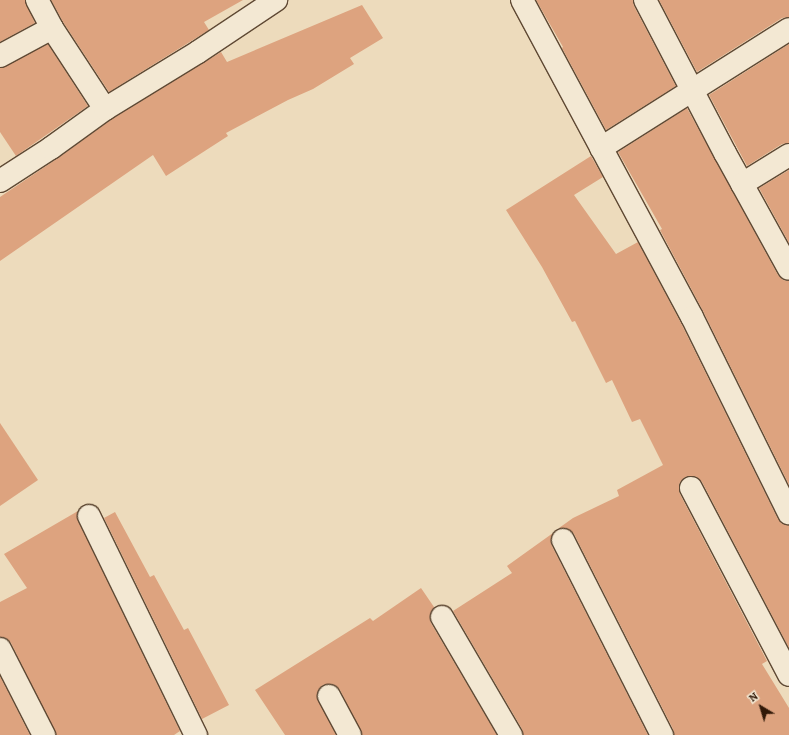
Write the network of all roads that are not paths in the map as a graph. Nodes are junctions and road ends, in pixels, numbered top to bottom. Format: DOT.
graph roads {
  1 [pos="37,0"];
  2 [pos="276,0"];
  3 [pos="522,0"];
  4 [pos="645,0"];
  5 [pos="52,28"];
  6 [pos="789,29"];
  7 [pos="0,56"];
  8 [pos="693,91"];
  9 [pos="105,110"];
  10 [pos="601,148"];
  11 [pos="789,155"];
  12 [pos="0,181"];
  13 [pos="742,184"];
  14 [pos="789,269"];
  15 [pos="691,488"];
  16 [pos="789,513"];
  17 [pos="89,516"];
  18 [pos="563,540"];
  19 [pos="442,617"];
  20 [pos="0,649"];
  21 [pos="789,675"];
  22 [pos="329,696"];
  23 [pos="44,735"];
  24 [pos="196,735"];
  25 [pos="350,735"];
  26 [pos="511,735"];
  27 [pos="662,735"];
  1 -- 5 [label="street"];
  2 -- 9 [label="street"];
  3 -- 10 [label="street"];
  4 -- 8 [label="street"];
  5 -- 7 [label="street"];
  5 -- 9 [label="street"];
  6 -- 8 [label="street"];
  8 -- 10 [label="street"];
  8 -- 13 [label="street"];
  9 -- 12 [label="street"];
  10 -- 16 [label="street"];
  11 -- 13 [label="street"];
  13 -- 14 [label="street"];
  15 -- 21 [label="street"];
  17 -- 24 [label="street"];
  18 -- 27 [label="street"];
  19 -- 26 [label="street"];
  20 -- 23 [label="street"];
  22 -- 25 [label="street"];
}
